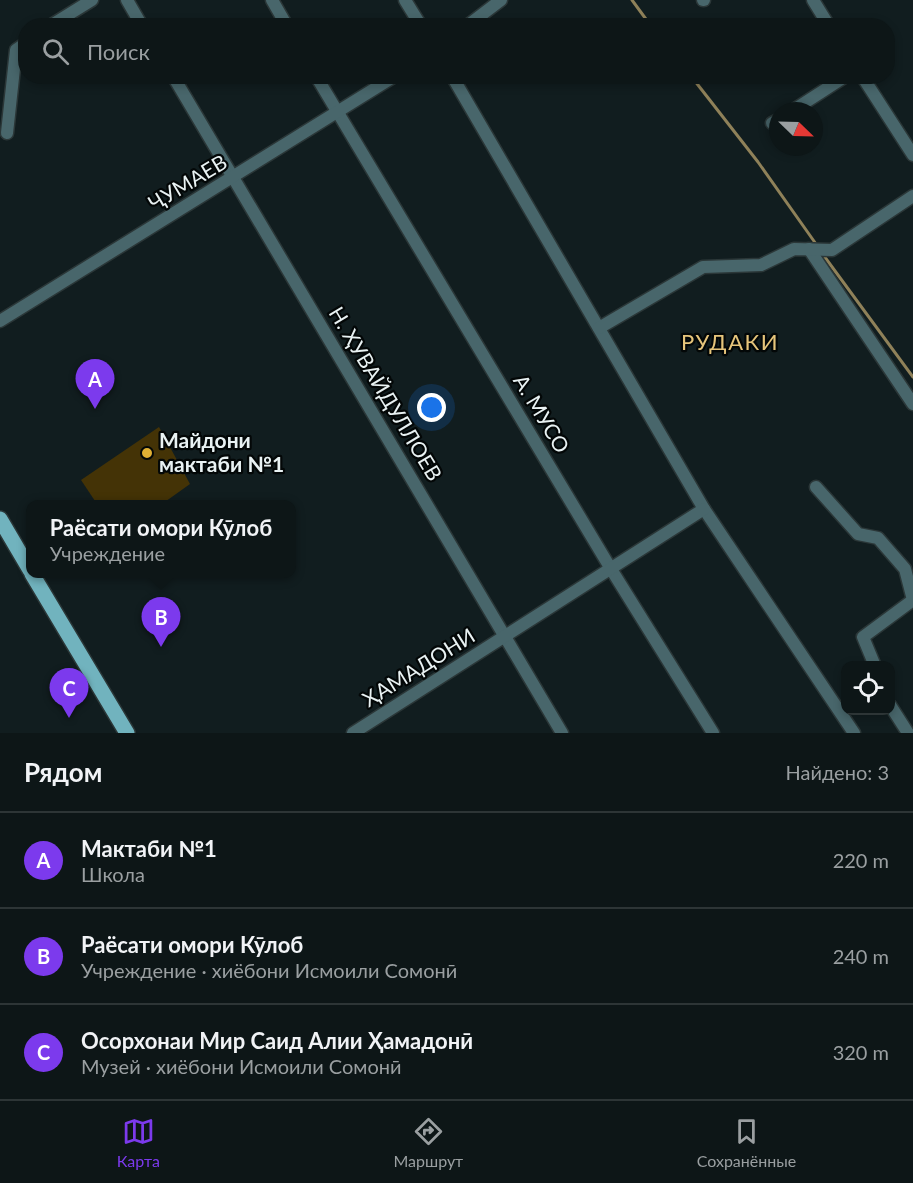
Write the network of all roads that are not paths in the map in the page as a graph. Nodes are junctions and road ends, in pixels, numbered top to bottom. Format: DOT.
graph roads {
  1 [pos="92,0"];
  2 [pos="127,0"];
  3 [pos="272,0"];
  4 [pos="405,0"];
  5 [pos="501,0"];
  6 [pos="813,0"];
  7 [pos="487,5"];
  8 [pos="63,18"];
  9 [pos="137,18"];
  10 [pos="282,18"];
  11 [pos="416,18"];
  12 [pos="475,18"];
  13 [pos="824,18"];
  14 [pos="18,49"];
  15 [pos="178,84"];
  16 [pos="321,84"];
  17 [pos="383,84"];
  18 [pos="457,84"];
  19 [pos="834,84"];
  20 [pos="867,84"];
  21 [pos="806,102"];
  22 [pos="338,114"];
  23 [pos="7,133"];
  24 [pos="913,155"];
  25 [pos="234,177"];
  26 [pos="913,196"];
  27 [pos="809,249"];
  28 [pos="0,321"];
  29 [pos="599,328"];
  30 [pos="913,404"];
  31 [pos="816,487"];
  32 [pos="704,509"];
  33 [pos="0,519"];
  34 [pos="26,562"];
  35 [pos="611,568"];
  36 [pos="36,578"];
  37 [pos="506,637"];
  38 [pos="875,661"];
  39 [pos="895,712"];
  40 [pos="127,733"];
  41 [pos="353,733"];
  42 [pos="562,733"];
  43 [pos="713,733"];
  44 [pos="854,733"];
  45 [pos="908,733"];
  1 -- 8 [label="street"];
  2 -- 9 [label="street"];
  3 -- 10 [label="street"];
  4 -- 11 [label="street"];
  5 -- 7 [label="street"];
  6 -- 13 [label="street"];
  7 -- 12 [label="street"];
  14 -- 23 [label="street"];
  15 -- 25 [label="street, Н. ҲУВАЙДУЛЛОЕВ"];
  16 -- 22 [label="street, А. МУСО"];
  17 -- 22 [label="street, ҶУМАЕВ"];
  18 -- 29 [label="street"];
  19 -- 21 [label="street"];
  20 -- 24 [label="street"];
  22 -- 25 [label="street, ҶУМАЕВ"];
  22 -- 35 [label="street, А. МУСО"];
  25 -- 28 [label="street, ҶУМАЕВ"];
  25 -- 37 [label="street, Н. ҲУВАЙДУЛЛОЕВ"];
  26 -- 27 [label="street"];
  27 -- 29 [label="street"];
  27 -- 30 [label="street"];
  29 -- 32 [label="street"];
  31 -- 38 [label="street"];
  32 -- 35 [label="street, ҲАМАДОНИ"];
  32 -- 44 [label="street"];
  33 -- 34 [label="main road"];
  35 -- 37 [label="street, ҲАМАДОНИ"];
  35 -- 43 [label="street, А. МУСО"];
  36 -- 40 [label="main road"];
  37 -- 41 [label="street, ҲАМАДОНИ"];
  37 -- 42 [label="street, Н. ҲУВАЙДУЛЛОЕВ"];
  39 -- 45 [label="street"];
}
